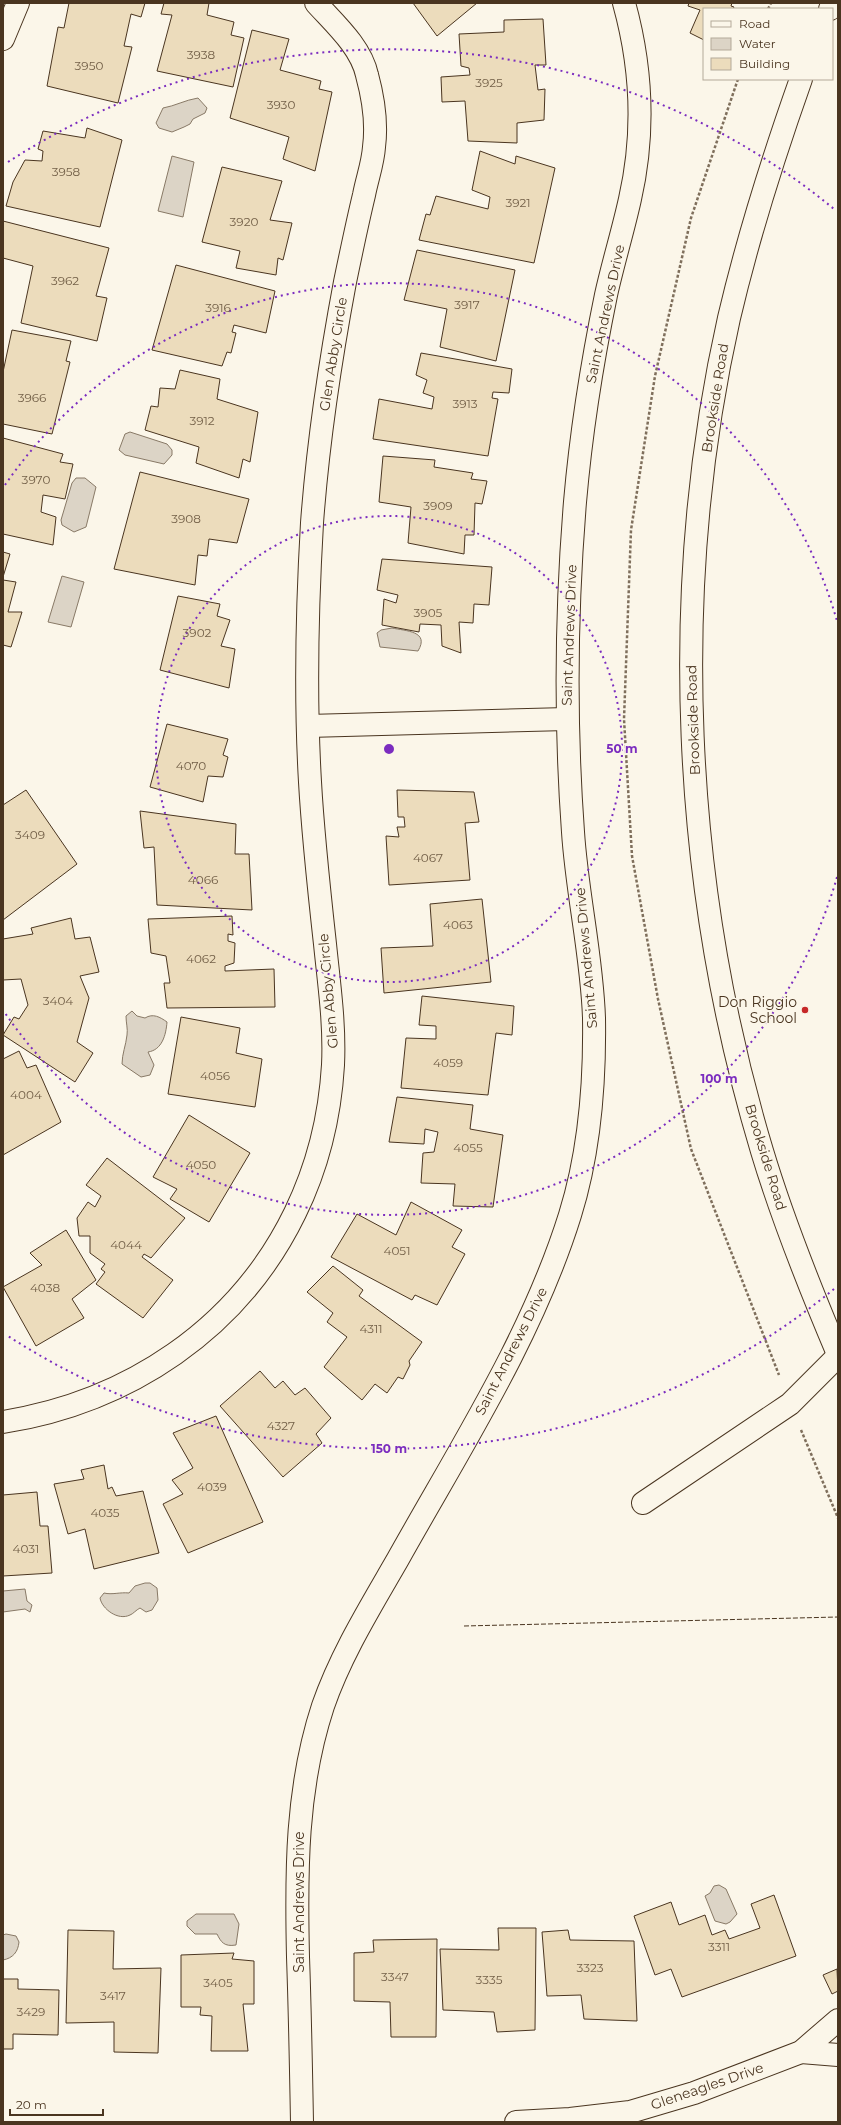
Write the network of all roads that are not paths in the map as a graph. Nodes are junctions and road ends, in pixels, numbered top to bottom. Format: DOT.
graph roads {
  1 [pos="18,3"];
  2 [pos="316,3"];
  3 [pos="624,3"];
  4 [pos="3,38"];
  5 [pos="801,80"];
  6 [pos="567,719"];
  7 [pos="308,726"];
  8 [pos="838,1355"];
  9 [pos="3,1422"];
  10 [pos="643,1503"];
  11 [pos="838,2020"];
  12 [pos="801,2052"];
  13 [pos="838,2055"];
  14 [pos="302,2122"];
  15 [pos="516,2122"];
  1 -- 4 [label="street"];
  2 -- 7 [label="street, Glen Abby Circle"];
  3 -- 6 [label="street, Saint Andrews Drive"];
  5 -- 8 [label="street, Brookside Road"];
  6 -- 7 [label="street"];
  6 -- 14 [label="street, Saint Andrews Drive"];
  7 -- 9 [label="street, Glen Abby Circle"];
  8 -- 10 [label="street"];
  11 -- 12 [label="street, Gleneagles Drive"];
  12 -- 13 [label="street, Gleneagles Drive"];
  12 -- 15 [label="street, Gleneagles Drive"];
}
